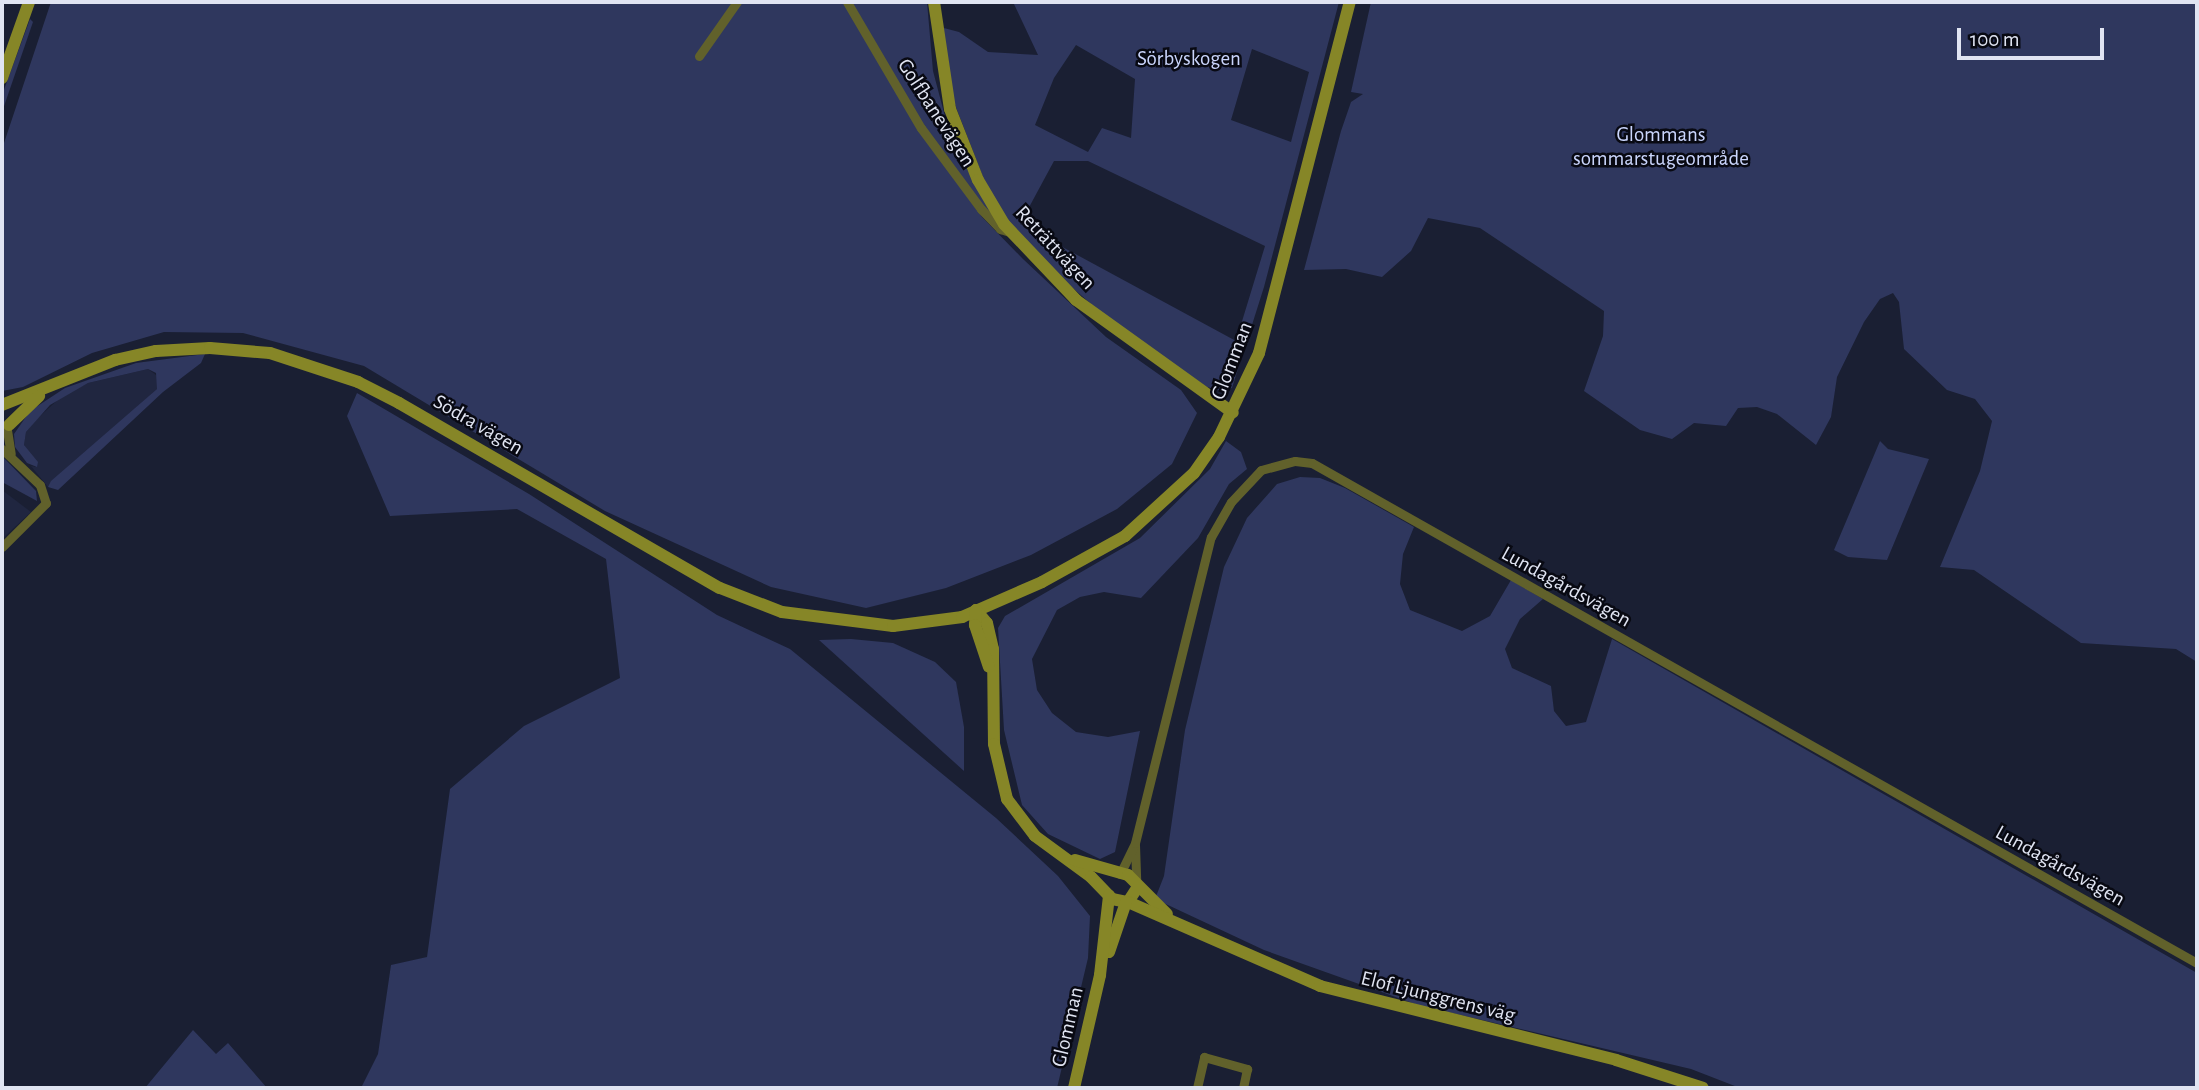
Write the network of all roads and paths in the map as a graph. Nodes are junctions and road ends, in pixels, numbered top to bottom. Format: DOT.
graph roads {
  1 [pos="29,2"];
  2 [pos="737,2"];
  3 [pos="847,2"];
  4 [pos="934,2"];
  5 [pos="1350,2"];
  6 [pos="699,56"];
  7 [pos="5,59"];
  8 [pos="2,78"];
  9 [pos="1010,232"];
  10 [pos="49,387"];
  11 [pos="2,405"];
  12 [pos="1233,413"];
  13 [pos="6,431"];
  14 [pos="2,449"];
  15 [pos="12,456"];
  16 [pos="2,547"];
  17 [pos="976,610"];
  18 [pos="1135,843"];
  19 [pos="1066,857"];
  20 [pos="1118,874"];
  21 [pos="1136,885"];
  22 [pos="1108,894"];
  23 [pos="1127,902"];
  24 [pos="1172,918"];
  25 [pos="2197,963"];
  26 [pos="1100,975"];
  27 [pos="1684,1085"];
  28 [pos="1074,1088"];
  29 [pos="1197,1088"];
  30 [pos="1243,1088"];
  31 [pos="1703,1088"];
  1 -- 7 [label="street"];
  2 -- 6 [label="street"];
  3 -- 9 [label="street, Golfbanevägen"];
  4 -- 9 [label="street, Reträttvägen"];
  5 -- 12 [label="street, Glomman"];
  7 -- 8 [label="street"];
  9 -- 12 [label="street, Reträttvägen"];
  10 -- 11 [label="street, Södra vägen"];
  10 -- 13 [label="street, Södra vägen"];
  10 -- 17 [label="street, Södra vägen"];
  11 -- 13 [label="street"];
  12 -- 17 [label="street, Glomman"];
  13 -- 15 [label="street"];
  14 -- 15 [label="street"];
  15 -- 16 [label="street"];
  17 -- 19 [label="street"];
  18 -- 20 [label="street, Lundagårdsvägen"];
  18 -- 21 [label="street, Lundagårdsvägen"];
  18 -- 25 [label="street, Lundagårdsvägen"];
  19 -- 20 [label="street"];
  19 -- 22 [label="street"];
  20 -- 21 [label="street, Elof Ljunggrens väg"];
  20 -- 22 [label="street, Glomman"];
  21 -- 23 [label="street, Glomman"];
  21 -- 24 [label="street, Elof Ljunggrens väg"];
  22 -- 23 [label="street, Elof Ljunggrens väg"];
  22 -- 26 [label="street, Glomman"];
  23 -- 24 [label="street, Elof Ljunggrens väg"];
  23 -- 26 [label="street, Glomman"];
  24 -- 27 [label="street, Elof Ljunggrens väg"];
  26 -- 28 [label="street, Glomman"];
  27 -- 31 [label="street, Elof Ljunggrens väg"];
  29 -- 30 [label="street"];
}
